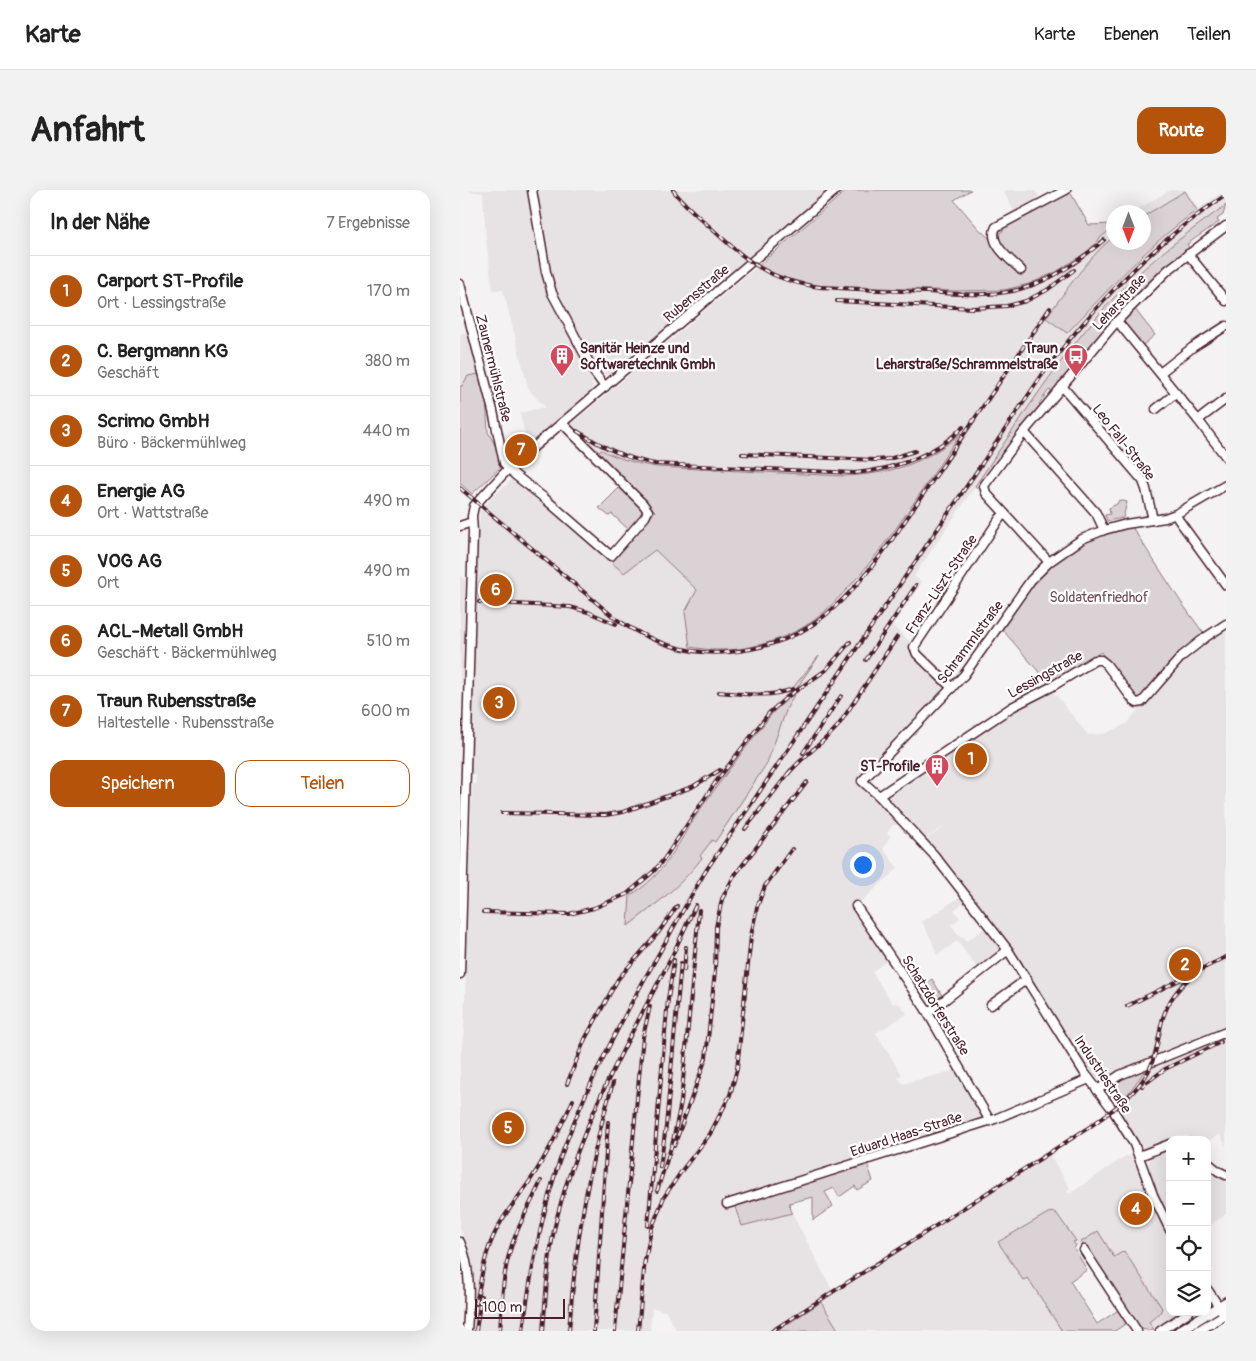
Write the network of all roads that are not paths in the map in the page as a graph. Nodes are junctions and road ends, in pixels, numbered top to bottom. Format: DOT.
graph roads {
  1 [pos="532,190"];
  2 [pos="836,190"];
  3 [pos="1066,190"];
  4 [pos="1226,226"];
  5 [pos="1188,254"];
  6 [pos="1021,270"];
  7 [pos="460,284"];
  8 [pos="1226,301"];
  9 [pos="1117,321"];
  10 [pos="1226,326"];
  11 [pos="1160,373"];
  12 [pos="1062,386"];
  13 [pos="605,387"];
  14 [pos="1176,393"];
  15 [pos="1226,399"];
  16 [pos="1156,409"];
  17 [pos="1198,420"];
  18 [pos="562,423"];
  19 [pos="1024,432"];
  20 [pos="1226,457"];
  21 [pos="509,468"];
  22 [pos="1226,485"];
  23 [pos="1005,514"];
  24 [pos="1176,514"];
  25 [pos="1153,520"];
  26 [pos="472,522"];
  27 [pos="460,526"];
  28 [pos="1104,530"];
  29 [pos="1049,562"];
  30 [pos="1226,584"];
  31 [pos="1226,624"];
  32 [pos="952,688"];
  33 [pos="862,781"];
  34 [pos="879,796"];
  35 [pos="856,906"];
  36 [pos="1008,950"];
  37 [pos="460,974"];
  38 [pos="1027,979"];
  39 [pos="991,1005"];
  40 [pos="928,1013"];
  41 [pos="1226,1032"];
  42 [pos="1089,1079"];
  43 [pos="1097,1090"];
  44 [pos="990,1121"];
  45 [pos="1166,1146"];
  46 [pos="1139,1156"];
  47 [pos="1211,1165"];
  48 [pos="1226,1175"];
  49 [pos="728,1204"];
  50 [pos="1168,1226"];
  51 [pos="460,1242"];
  52 [pos="1084,1250"];
  53 [pos="464,1268"];
  54 [pos="1211,1295"];
  55 [pos="1223,1304"];
  56 [pos="1226,1315"];
  57 [pos="1184,1316"];
  58 [pos="467,1331"];
  59 [pos="1137,1331"];
  60 [pos="1160,1331"];
  61 [pos="1179,1331"];
  62 [pos="1198,1331"];
  1 -- 13 [label="street"];
  2 -- 13 [label="street, Rubensstraße"];
  3 -- 6 [label="street"];
  4 -- 5 [label="street, Leharstraße"];
  5 -- 8 [label="street"];
  5 -- 9 [label="street, Leharstraße"];
  7 -- 21 [label="street, Zaunermühlstraße"];
  9 -- 11 [label="street"];
  9 -- 12 [label="street, Leharstraße"];
  10 -- 11 [label="street"];
  11 -- 14 [label="street"];
  12 -- 19 [label="street, Leharstraße"];
  12 -- 25 [label="street, Leo Fall-Straße"];
  13 -- 18 [label="street, Rubensstraße"];
  14 -- 16 [label="street"];
  14 -- 17 [label="street"];
  15 -- 17 [label="street"];
  17 -- 20 [label="street"];
  18 -- 21 [label="street, Rubensstraße"];
  18 -- 21 [label="street, Zaunermühlstraße"];
  19 -- 23 [label="street, Leharstraße"];
  19 -- 28 [label="street"];
  21 -- 26 [label="street, Rubensstraße"];
  22 -- 24 [label="street, Schrammlstraße"];
  23 -- 29 [label="street, Leharstraße"];
  23 -- 32 [label="street, Franz-Liszt-Straße"];
  24 -- 25 [label="street, Schrammlstraße"];
  24 -- 30 [label="street"];
  25 -- 28 [label="street, Schrammlstraße"];
  26 -- 27 [label="street"];
  26 -- 37 [label="street, Rubensstraße"];
  28 -- 29 [label="street, Schrammlstraße"];
  29 -- 32 [label="street, Schrammlstraße"];
  31 -- 34 [label="street, Lessingstraße"];
  32 -- 33 [label="street, Schrammlstraße"];
  33 -- 34 [label="street, Industriestraße"];
  34 -- 36 [label="street, Industriestraße"];
  35 -- 40 [label="street, Schatzdorferstraße"];
  36 -- 38 [label="street, Industriestraße"];
  36 -- 40 [label="street"];
  38 -- 39 [label="street"];
  38 -- 42 [label="street, Industriestraße"];
  40 -- 44 [label="street, Schatzdorferstraße"];
  41 -- 43 [label="street"];
  42 -- 43 [label="street, Industriestraße"];
  42 -- 44 [label="street, Eduard Haas-Straße"];
  43 -- 46 [label="street, Industriestraße"];
  44 -- 49 [label="street, Eduard Haas-Straße"];
  45 -- 46 [label="street"];
  46 -- 50 [label="street, Industriestraße"];
  47 -- 48 [label="street"];
  51 -- 53 [label="street"];
  52 -- 59 [label="street"];
  53 -- 58 [label="street"];
  54 -- 55 [label="street"];
  55 -- 56 [label="street"];
  55 -- 61 [label="main road"];
  56 -- 62 [label="main road"];
  57 -- 60 [label="street"];
}
